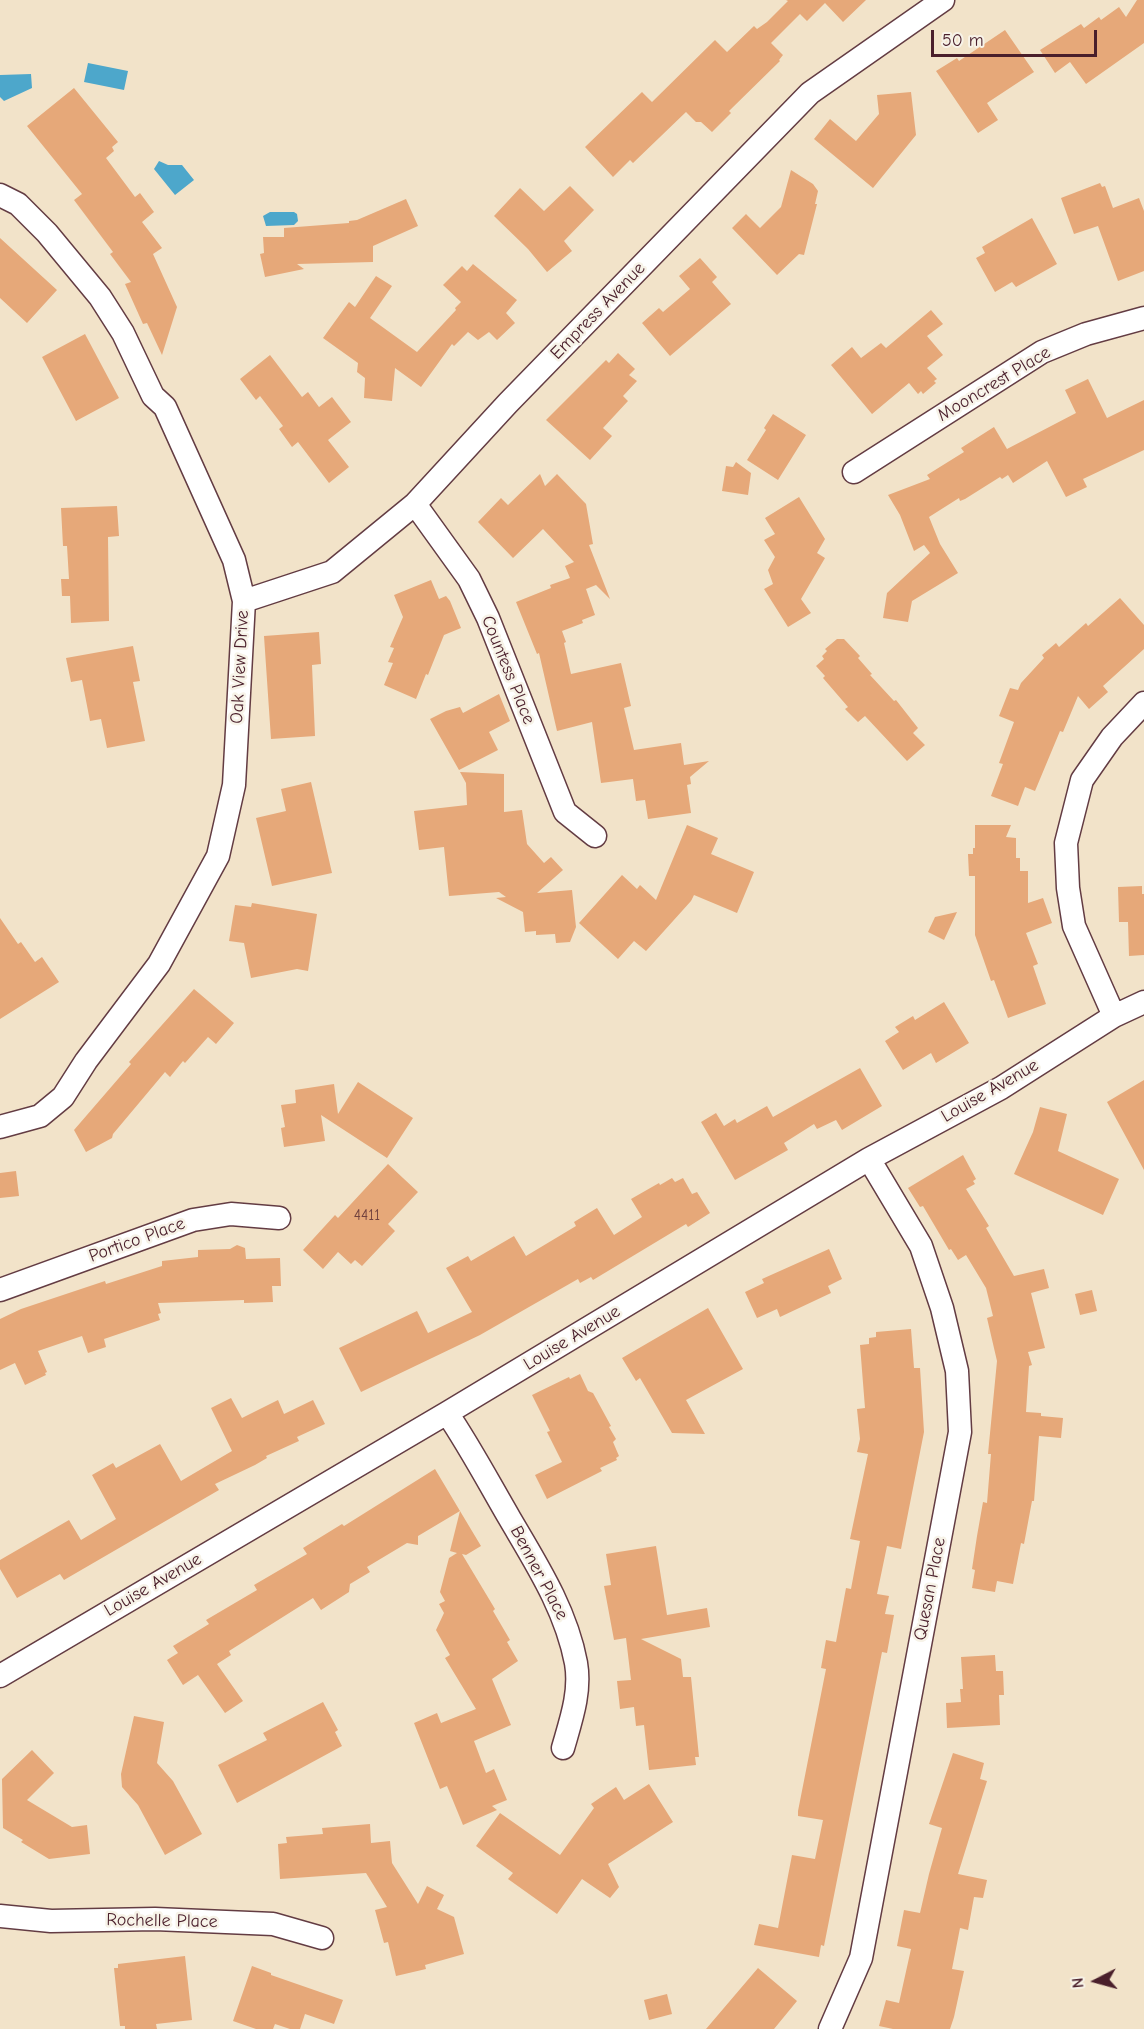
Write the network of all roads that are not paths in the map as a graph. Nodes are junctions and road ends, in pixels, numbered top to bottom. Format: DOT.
graph roads {
  1 [pos="943,0"];
  2 [pos="0,195"];
  3 [pos="1144,318"];
  4 [pos="854,472"];
  5 [pos="415,504"];
  6 [pos="244,601"];
  7 [pos="1144,703"];
  8 [pos="595,836"];
  9 [pos="1144,1002"];
  10 [pos="1114,1016"];
  11 [pos="0,1126"];
  12 [pos="868,1159"];
  13 [pos="279,1218"];
  14 [pos="0,1290"];
  15 [pos="447,1413"];
  16 [pos="0,1676"];
  17 [pos="563,1748"];
  18 [pos="0,1916"];
  19 [pos="322,1938"];
  20 [pos="830,2029"];
  1 -- 5 [label="street, Empress Avenue"];
  2 -- 6 [label="street, Oak View Drive"];
  3 -- 4 [label="street, Mooncrest Place"];
  5 -- 6 [label="street, Empress Avenue"];
  5 -- 8 [label="street, Countess Place"];
  6 -- 11 [label="street, Oak View Drive"];
  7 -- 10 [label="street"];
  9 -- 10 [label="street, Louise Avenue"];
  10 -- 12 [label="street, Louise Avenue"];
  12 -- 15 [label="street, Louise Avenue"];
  12 -- 20 [label="street, Quesan Place"];
  13 -- 14 [label="street, Portico Place"];
  15 -- 16 [label="street, Louise Avenue"];
  15 -- 17 [label="street, Benner Place"];
  18 -- 19 [label="street, Rochelle Place"];
}
